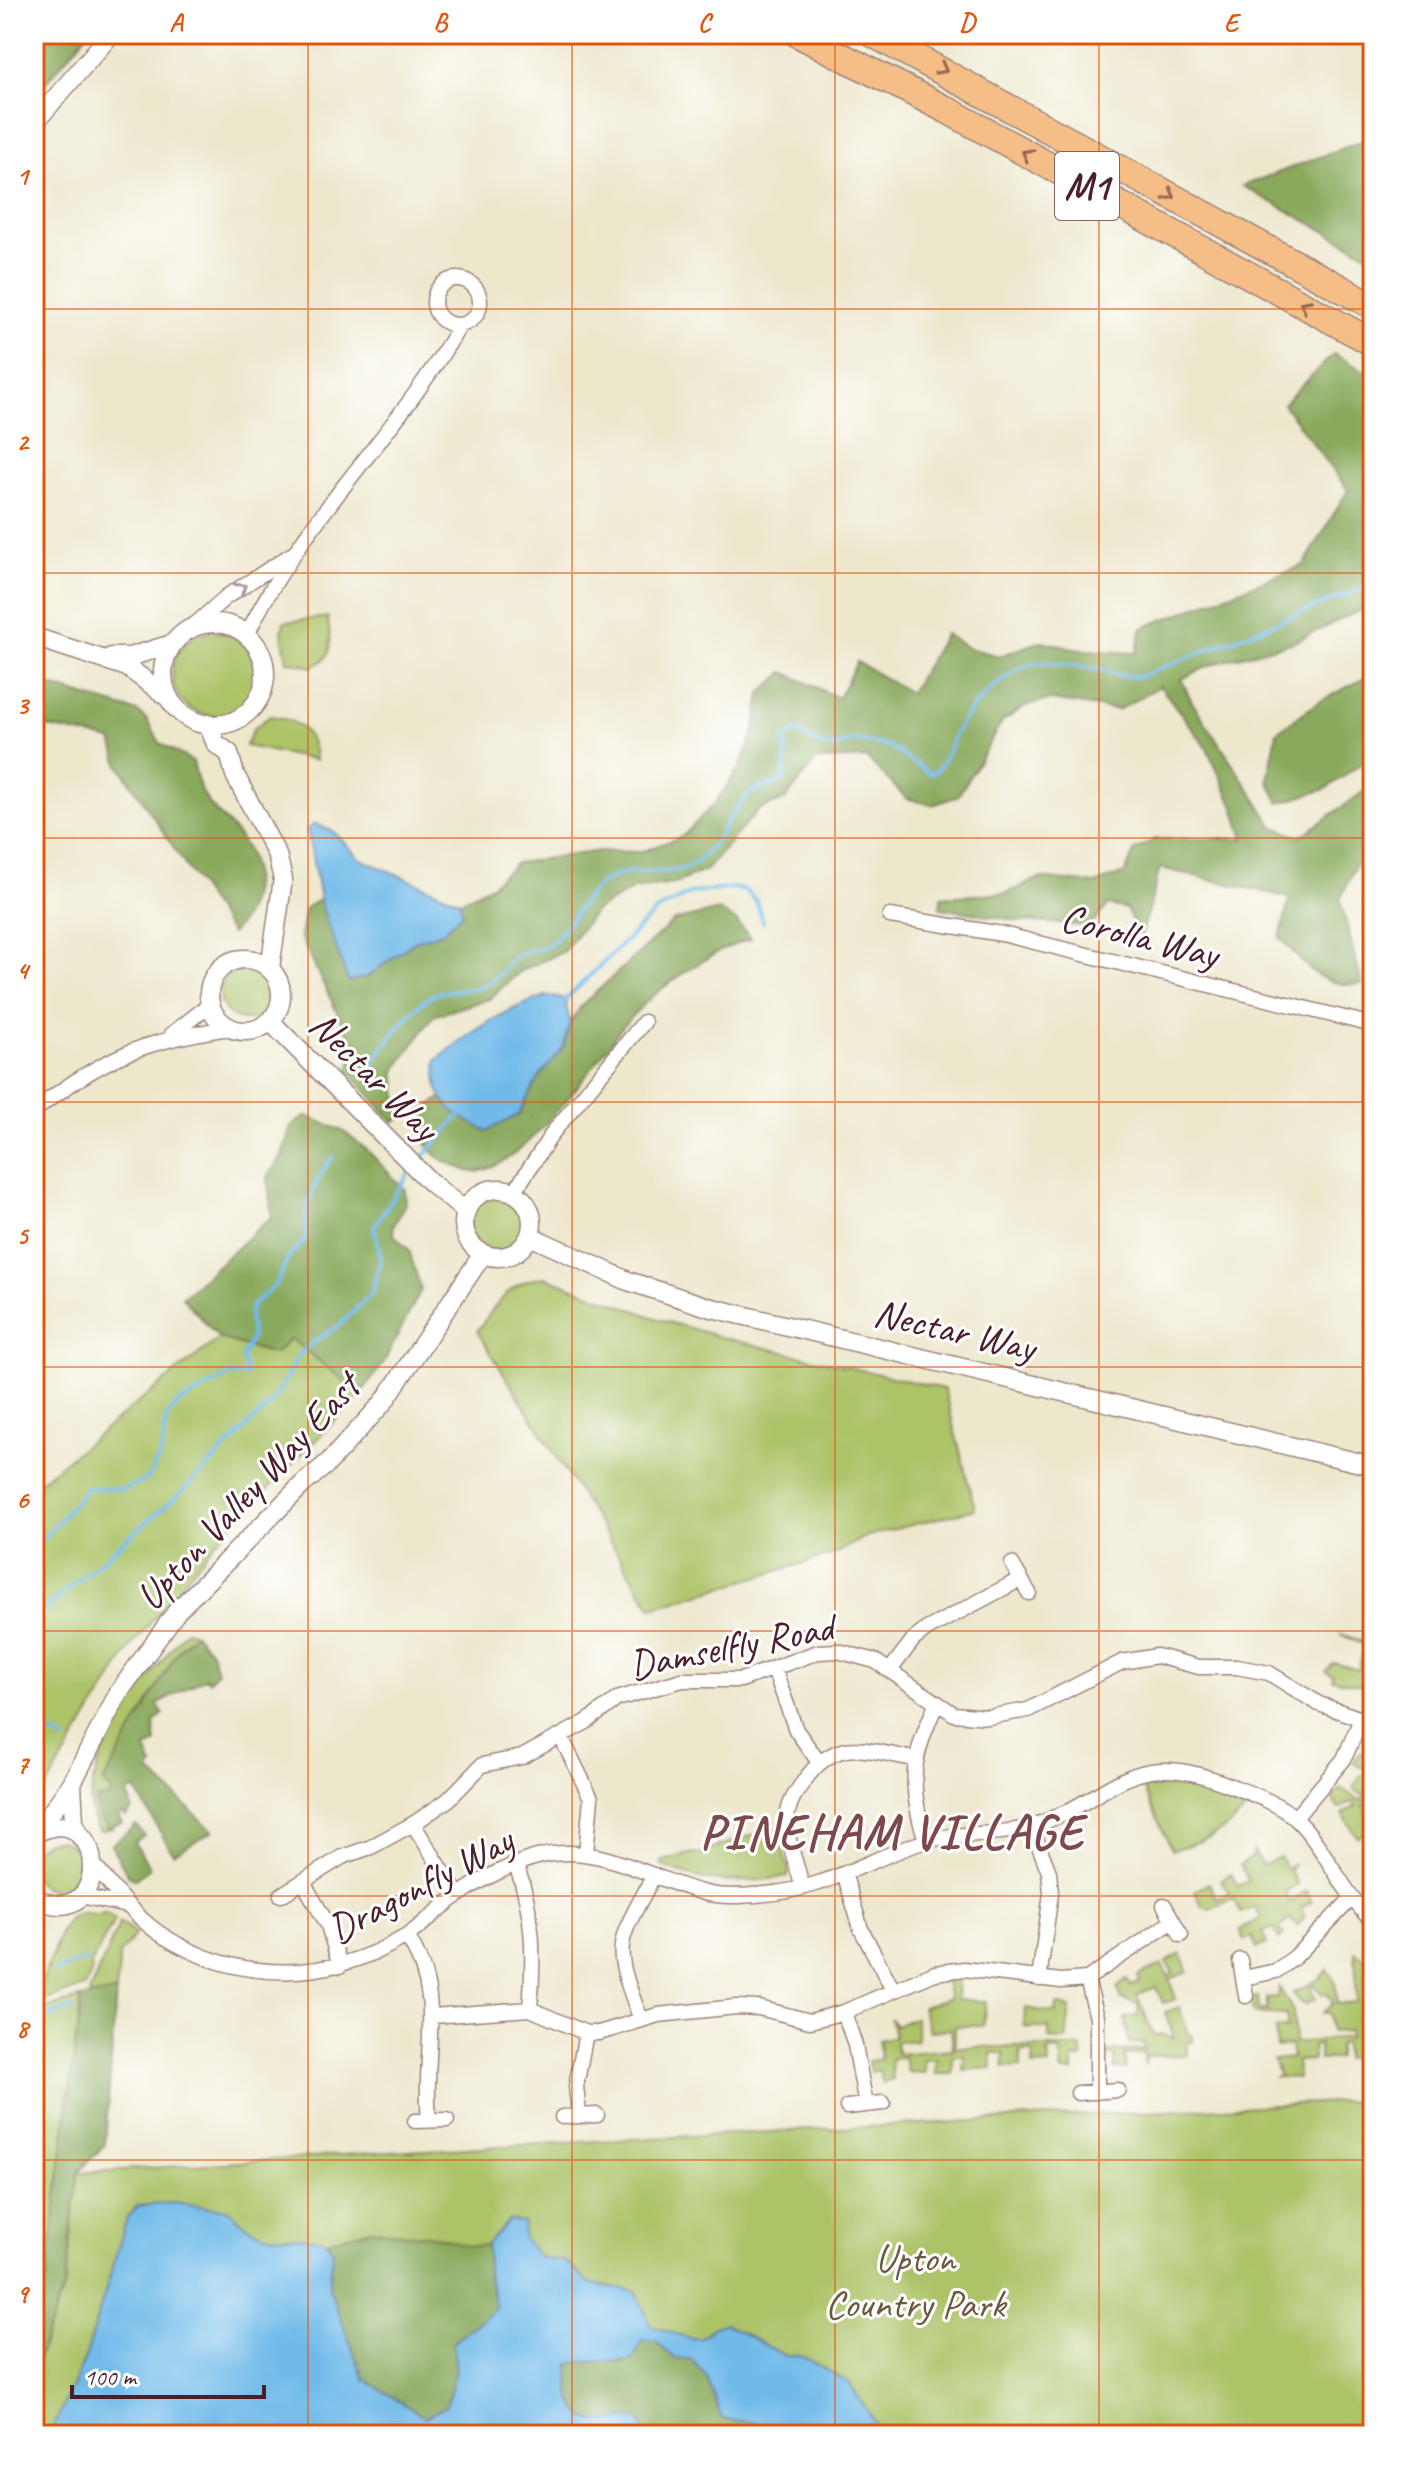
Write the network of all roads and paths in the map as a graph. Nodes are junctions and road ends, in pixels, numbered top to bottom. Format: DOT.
graph roads {
  1 [pos="111,34"];
  2 [pos="798,34"];
  3 [pos="873,34"];
  4 [pos="34,123"];
  5 [pos="1373,306"];
  6 [pos="442,320"];
  7 [pos="460,325"];
  8 [pos="1373,343"];
  9 [pos="445,352"];
  10 [pos="295,552"];
  11 [pos="191,628"];
  12 [pos="247,635"];
  13 [pos="34,637"];
  14 [pos="172,644"];
  15 [pos="104,658"];
  16 [pos="168,697"];
  17 [pos="233,721"];
  18 [pos="208,724"];
  19 [pos="229,753"];
  20 [pos="890,916"];
  21 [pos="277,919"];
  22 [pos="247,958"];
  23 [pos="270,968"];
  24 [pos="209,1005"];
  25 [pos="270,1021"];
  26 [pos="644,1022"];
  27 [pos="1373,1025"];
  28 [pos="229,1028"];
  29 [pos="168,1037"];
  30 [pos="34,1111"];
  31 [pos="514,1192"];
  32 [pos="465,1211"];
  33 [pos="530,1236"];
  34 [pos="483,1254"];
  35 [pos="1373,1466"];
  36 [pos="1012,1564"];
  37 [pos="1021,1579"];
  38 [pos="1029,1593"];
  39 [pos="774,1669"];
  40 [pos="891,1669"];
  41 [pos="937,1703"];
  42 [pos="1367,1721"];
  43 [pos="561,1737"];
  44 [pos="915,1759"];
  45 [pos="818,1761"];
  46 [pos="72,1783"];
  47 [pos="1295,1818"];
  48 [pos="413,1824"];
  49 [pos="1031,1826"];
  50 [pos="35,1833"];
  51 [pos="80,1836"];
  52 [pos="926,1840"];
  53 [pos="586,1854"];
  54 [pos="94,1865"];
  55 [pos="516,1865"];
  56 [pos="654,1875"];
  57 [pos="845,1876"];
  58 [pos="303,1882"];
  59 [pos="802,1886"];
  60 [pos="281,1895"];
  61 [pos="458,1895"];
  62 [pos="81,1896"];
  63 [pos="34,1897"];
  64 [pos="1350,1900"];
  65 [pos="1164,1905"];
  66 [pos="128,1906"];
  67 [pos="1173,1921"];
  68 [pos="1373,1922"];
  69 [pos="1181,1935"];
  70 [pos="407,1936"];
  71 [pos="1240,1960"];
  72 [pos="340,1966"];
  73 [pos="1244,1978"];
  74 [pos="1039,1979"];
  75 [pos="1087,1979"];
  76 [pos="892,1988"];
  77 [pos="1246,1996"];
  78 [pos="530,2009"];
  79 [pos="844,2012"];
  80 [pos="432,2016"];
  81 [pos="641,2020"];
  82 [pos="586,2033"];
  83 [pos="1118,2090"];
  84 [pos="1097,2092"];
  85 [pos="1078,2093"];
  86 [pos="883,2103"];
  87 [pos="866,2105"];
  88 [pos="847,2107"];
  89 [pos="579,2115"];
  90 [pos="597,2115"];
  91 [pos="562,2117"];
  92 [pos="447,2120"];
  1 -- 4 [label="street"];
  8 -- 2 [label="highway, M1, one-way"];
  3 -- 5 [label="highway, M1, one-way"];
  6 -- 7 [label="street"];
  6 -- 7 [label="street"];
  6 -- 9 [label="street"];
  7 -- 9 [label="street"];
  9 -- 10 [label="street"];
  11 -- 10 [label="street, one-way"];
  10 -- 12 [label="street"];
  11 -- 12 [label="street"];
  11 -- 14 [label="street"];
  12 -- 17 [label="street"];
  13 -- 15 [label="street"];
  14 -- 15 [label="street"];
  14 -- 16 [label="street"];
  15 -- 16 [label="street"];
  16 -- 18 [label="street"];
  17 -- 18 [label="street"];
  17 -- 19 [label="street"];
  18 -- 19 [label="street"];
  19 -- 21 [label="street"];
  20 -- 27 [label="street, Corolla Way"];
  21 -- 22 [label="street"];
  21 -- 23 [label="street"];
  22 -- 23 [label="street"];
  22 -- 24 [label="street"];
  23 -- 25 [label="street"];
  24 -- 28 [label="street"];
  24 -- 29 [label="street"];
  25 -- 28 [label="street"];
  25 -- 32 [label="street, Nectar Way"];
  26 -- 31 [label="street"];
  28 -- 29 [label="street"];
  29 -- 30 [label="street"];
  31 -- 32 [label="street"];
  31 -- 33 [label="street"];
  32 -- 34 [label="street"];
  33 -- 34 [label="street"];
  33 -- 35 [label="street, Nectar Way"];
  34 -- 46 [label="street, Upton Valley Way East"];
  36 -- 37 [label="street"];
  37 -- 38 [label="street"];
  37 -- 40 [label="street"];
  39 -- 40 [label="street, Damselfly Road"];
  39 -- 43 [label="street, Damselfly Road"];
  39 -- 45 [label="street"];
  40 -- 41 [label="street, Damselfly Road"];
  41 -- 42 [label="street, Damselfly Road"];
  41 -- 44 [label="street"];
  42 -- 47 [label="street"];
  43 -- 48 [label="street, Damselfly Road"];
  43 -- 53 [label="street"];
  44 -- 45 [label="street"];
  44 -- 52 [label="street"];
  45 -- 59 [label="street"];
  46 -- 50 [label="street, Upton Valley Way East"];
  46 -- 51 [label="street"];
  47 -- 49 [label="street, Dragonfly Way"];
  47 -- 64 [label="street"];
  48 -- 58 [label="street, Damselfly Road"];
  48 -- 61 [label="street"];
  49 -- 52 [label="street, Dragonfly Way"];
  49 -- 74 [label="street"];
  50 -- 51 [label="street"];
  51 -- 54 [label="street"];
  52 -- 57 [label="street, Dragonfly Way"];
  53 -- 55 [label="street, Dragonfly Way"];
  53 -- 56 [label="street, Dragonfly Way"];
  54 -- 62 [label="street"];
  54 -- 66 [label="street, Dragonfly Way"];
  55 -- 61 [label="street, Dragonfly Way"];
  55 -- 78 [label="street"];
  56 -- 59 [label="street, Dragonfly Way"];
  56 -- 81 [label="street"];
  57 -- 59 [label="street, Dragonfly Way"];
  57 -- 76 [label="street"];
  58 -- 60 [label="street, Damselfly Road"];
  58 -- 72 [label="street"];
  61 -- 70 [label="street, Dragonfly Way"];
  62 -- 63 [label="street"];
  62 -- 66 [label="street, Dragonfly Way"];
  64 -- 68 [label="street"];
  64 -- 73 [label="street"];
  65 -- 67 [label="street"];
  66 -- 72 [label="street, Dragonfly Way"];
  67 -- 69 [label="street"];
  67 -- 75 [label="street"];
  70 -- 72 [label="street, Dragonfly Way"];
  70 -- 80 [label="street"];
  71 -- 73 [label="street"];
  73 -- 77 [label="street"];
  74 -- 75 [label="street"];
  74 -- 76 [label="street"];
  75 -- 84 [label="street"];
  76 -- 79 [label="street"];
  78 -- 80 [label="street"];
  78 -- 82 [label="street"];
  79 -- 81 [label="street"];
  79 -- 87 [label="street"];
  80 -- 92 [label="street"];
  81 -- 82 [label="street"];
  82 -- 89 [label="street"];
  83 -- 84 [label="street"];
  84 -- 85 [label="street"];
  86 -- 87 [label="street"];
  87 -- 88 [label="street"];
  89 -- 90 [label="street"];
  89 -- 91 [label="street"];
}
